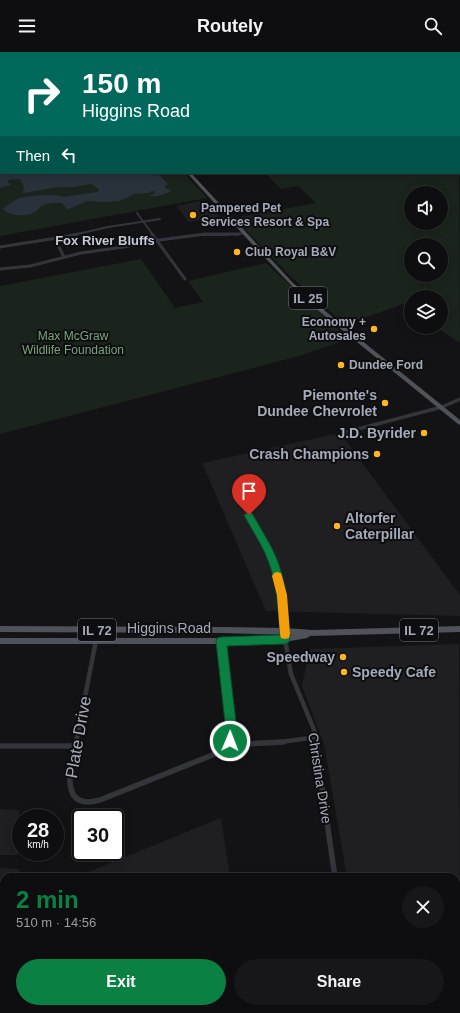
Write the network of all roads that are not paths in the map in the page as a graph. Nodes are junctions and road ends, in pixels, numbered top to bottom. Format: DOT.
graph roads {
  1 [pos="130,52"];
  2 [pos="136,52"];
  3 [pos="190,174"];
  4 [pos="137,213"];
  5 [pos="160,219"];
  6 [pos="144,222"];
  7 [pos="243,233"];
  8 [pos="56,239"];
  9 [pos="158,241"];
  10 [pos="0,247"];
  11 [pos="64,257"];
  12 [pos="0,269"];
  13 [pos="185,279"];
  14 [pos="460,399"];
  15 [pos="442,407"];
  16 [pos="460,419"];
  17 [pos="460,423"];
  18 [pos="343,433"];
  19 [pos="240,500"];
  20 [pos="460,629"];
  21 [pos="0,630"];
  22 [pos="98,630"];
  23 [pos="285,631"];
  24 [pos="313,633"];
  25 [pos="285,639"];
  26 [pos="0,641"];
  27 [pos="221,641"];
  28 [pos="96,642"];
  29 [pos="317,737"];
  30 [pos="229,745"];
  31 [pos="0,746"];
  32 [pos="75,746"];
  33 [pos="334,873"];
  1 -- 2 [label="highway"];
  3 -- 7 [label="main road, IL 25"];
  4 -- 6 [label="street"];
  5 -- 6 [label="street"];
  6 -- 8 [label="street"];
  6 -- 9 [label="street"];
  7 -- 9 [label="street"];
  7 -- 15 [label="main road, IL 25"];
  8 -- 10 [label="street"];
  8 -- 11 [label="street"];
  9 -- 11 [label="street"];
  9 -- 13 [label="street"];
  11 -- 12 [label="street"];
  14 -- 15 [label="street"];
  15 -- 16 [label="main road, IL 25"];
  15 -- 17 [label="main road, IL 25"];
  15 -- 18 [label="street"];
  19 -- 23 [label="street, Christina Drive"];
  20 -- 24 [label="main road, Higgins Road / IL 72"];
  21 -- 22 [label="main road, Higgins Road / IL 72"];
  22 -- 23 [label="main road, Higgins Road / IL 72"];
  22 -- 28 [label="street, Plate Drive"];
  23 -- 24 [label="main road, Higgins Road / IL 72"];
  23 -- 25 [label="street, Christina Drive"];
  24 -- 25 [label="main road, Higgins Road / IL 72"];
  25 -- 27 [label="main road, Higgins Road / IL 72"];
  25 -- 29 [label="street, Christina Drive"];
  26 -- 28 [label="main road, Higgins Road / IL 72"];
  27 -- 28 [label="main road, Higgins Road / IL 72"];
  27 -- 30 [label="street"];
  28 -- 32 [label="street, Plate Drive"];
  29 -- 30 [label="street"];
  29 -- 33 [label="street, Christina Drive"];
  30 -- 32 [label="street, Plate Drive"];
  31 -- 32 [label="street"];
}
